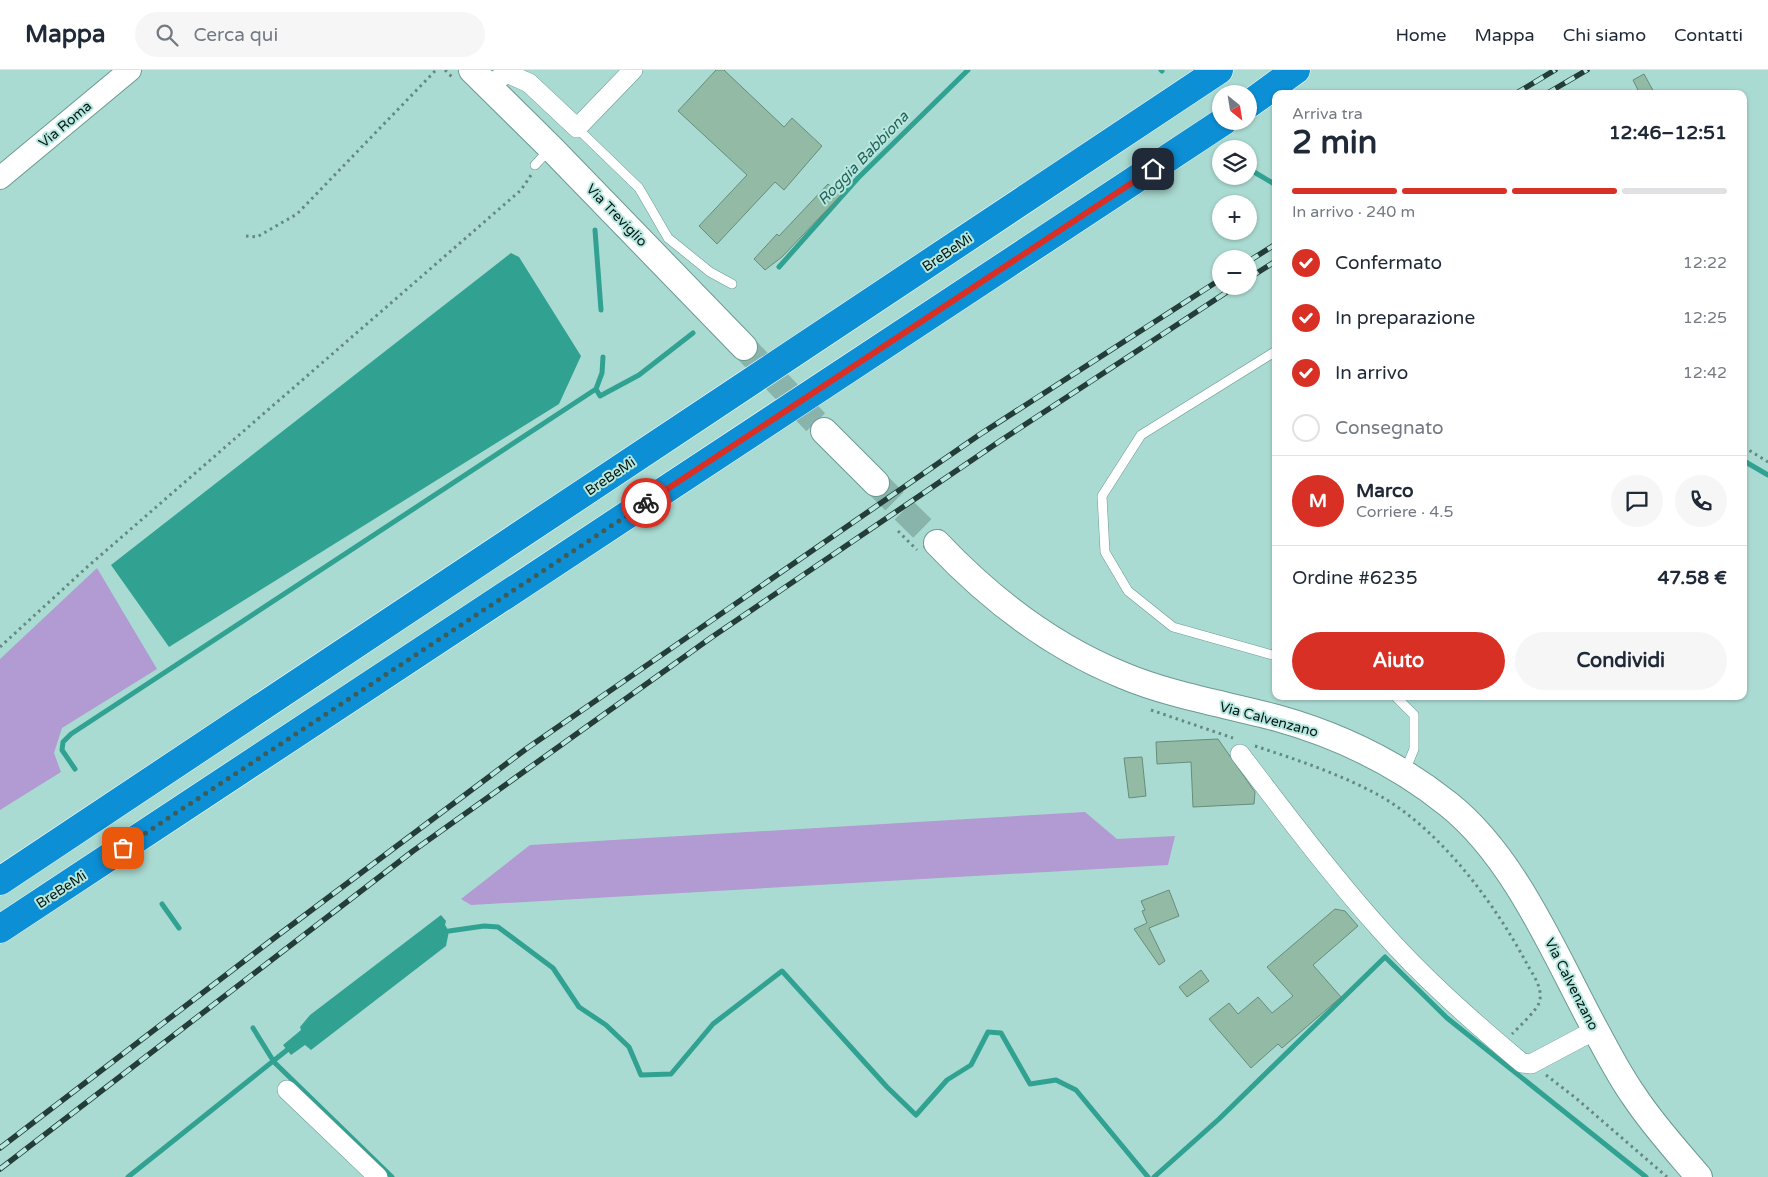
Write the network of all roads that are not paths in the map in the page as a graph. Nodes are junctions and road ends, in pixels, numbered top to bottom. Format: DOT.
graph roads {
  1 [pos="130,70"];
  2 [pos="633,70"];
  3 [pos="1219,70"];
  4 [pos="1296,70"];
  5 [pos="480,78"];
  6 [pos="1258,97"];
  7 [pos="577,128"];
  8 [pos="1212,129"];
  9 [pos="0,178"];
  10 [pos="732,284"];
  11 [pos="744,347"];
  12 [pos="1272,353"];
  13 [pos="824,431"];
  14 [pos="876,483"];
  15 [pos="937,543"];
  16 [pos="1272,655"];
  17 [pos="1399,700"];
  18 [pos="1240,754"];
  19 [pos="1404,774"];
  20 [pos="0,881"];
  21 [pos="0,929"];
  22 [pos="1595,1030"];
  23 [pos="287,1090"];
  24 [pos="378,1177"];
  25 [pos="1699,1177"];
  1 -- 9 [label="street, Via Roma"];
  2 -- 7 [label="street"];
  3 -- 20 [label="highway, BreBeMi"];
  4 -- 6 [label="highway"];
  5 -- 7 [label="street, Via Treviglio"];
  5 -- 11 [label="main road, Via Treviglio"];
  7 -- 10 [label="lane"];
  8 -- 21 [label="highway, BreBeMi"];
  12 -- 16 [label="lane"];
  13 -- 14 [label="main road"];
  15 -- 19 [label="main road, Via Calvenzano"];
  17 -- 19 [label="lane"];
  18 -- 22 [label="street"];
  19 -- 22 [label="main road, Via Calvenzano"];
  22 -- 25 [label="main road, Via Calvenzano"];
  23 -- 24 [label="street"];
}
